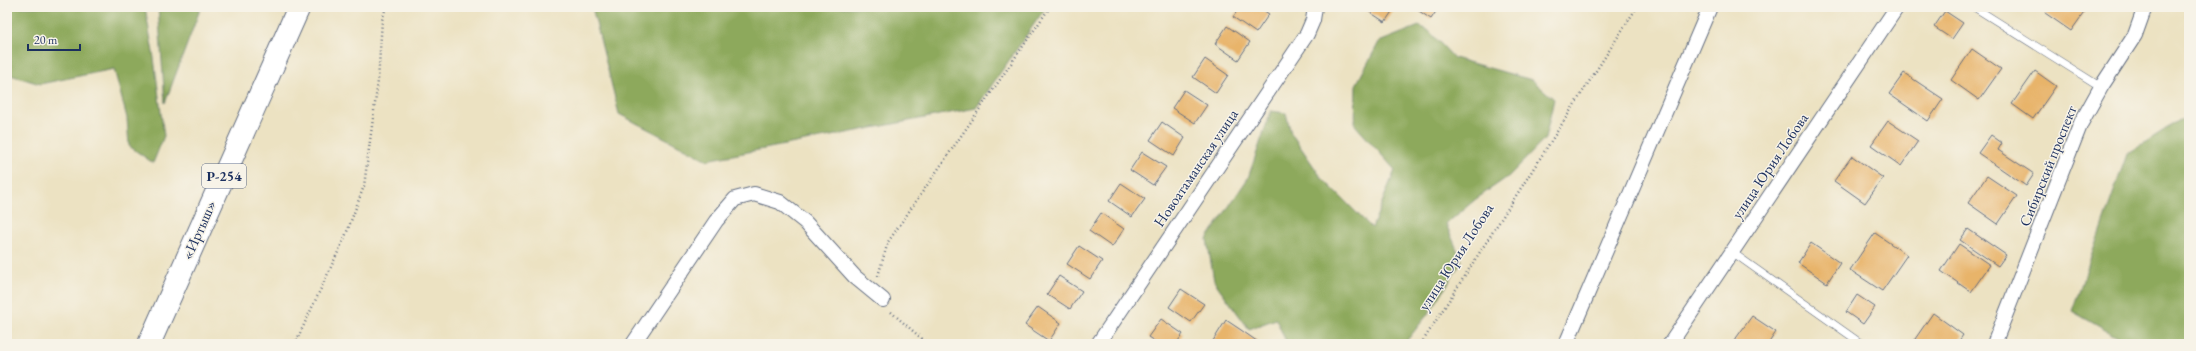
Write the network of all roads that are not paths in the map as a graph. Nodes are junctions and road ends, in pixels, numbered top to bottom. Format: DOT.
graph roads {
  1 [pos="299,7"];
  2 [pos="1315,7"];
  3 [pos="1710,7"];
  4 [pos="1897,7"];
  5 [pos="1974,7"];
  6 [pos="2145,7"];
  7 [pos="2101,87"];
  8 [pos="1732,252"];
  9 [pos="883,300"];
  10 [pos="148,344"];
  11 [pos="633,344"];
  12 [pos="1098,344"];
  13 [pos="1566,344"];
  14 [pos="1670,344"];
  15 [pos="1862,344"];
  16 [pos="1994,344"];
  1 -- 10 [label="highway, «Иртыш» / Р-254"];
  2 -- 12 [label="street, Новоатаманская улица"];
  3 -- 13 [label="street"];
  4 -- 8 [label="street, улица Юрия Лобова"];
  5 -- 7 [label="lane"];
  6 -- 7 [label="street, Сибирский проспект"];
  7 -- 16 [label="street, Сибирский проспект"];
  8 -- 14 [label="street, улица Юрия Лобова"];
  8 -- 15 [label="lane"];
  9 -- 11 [label="street"];
}
